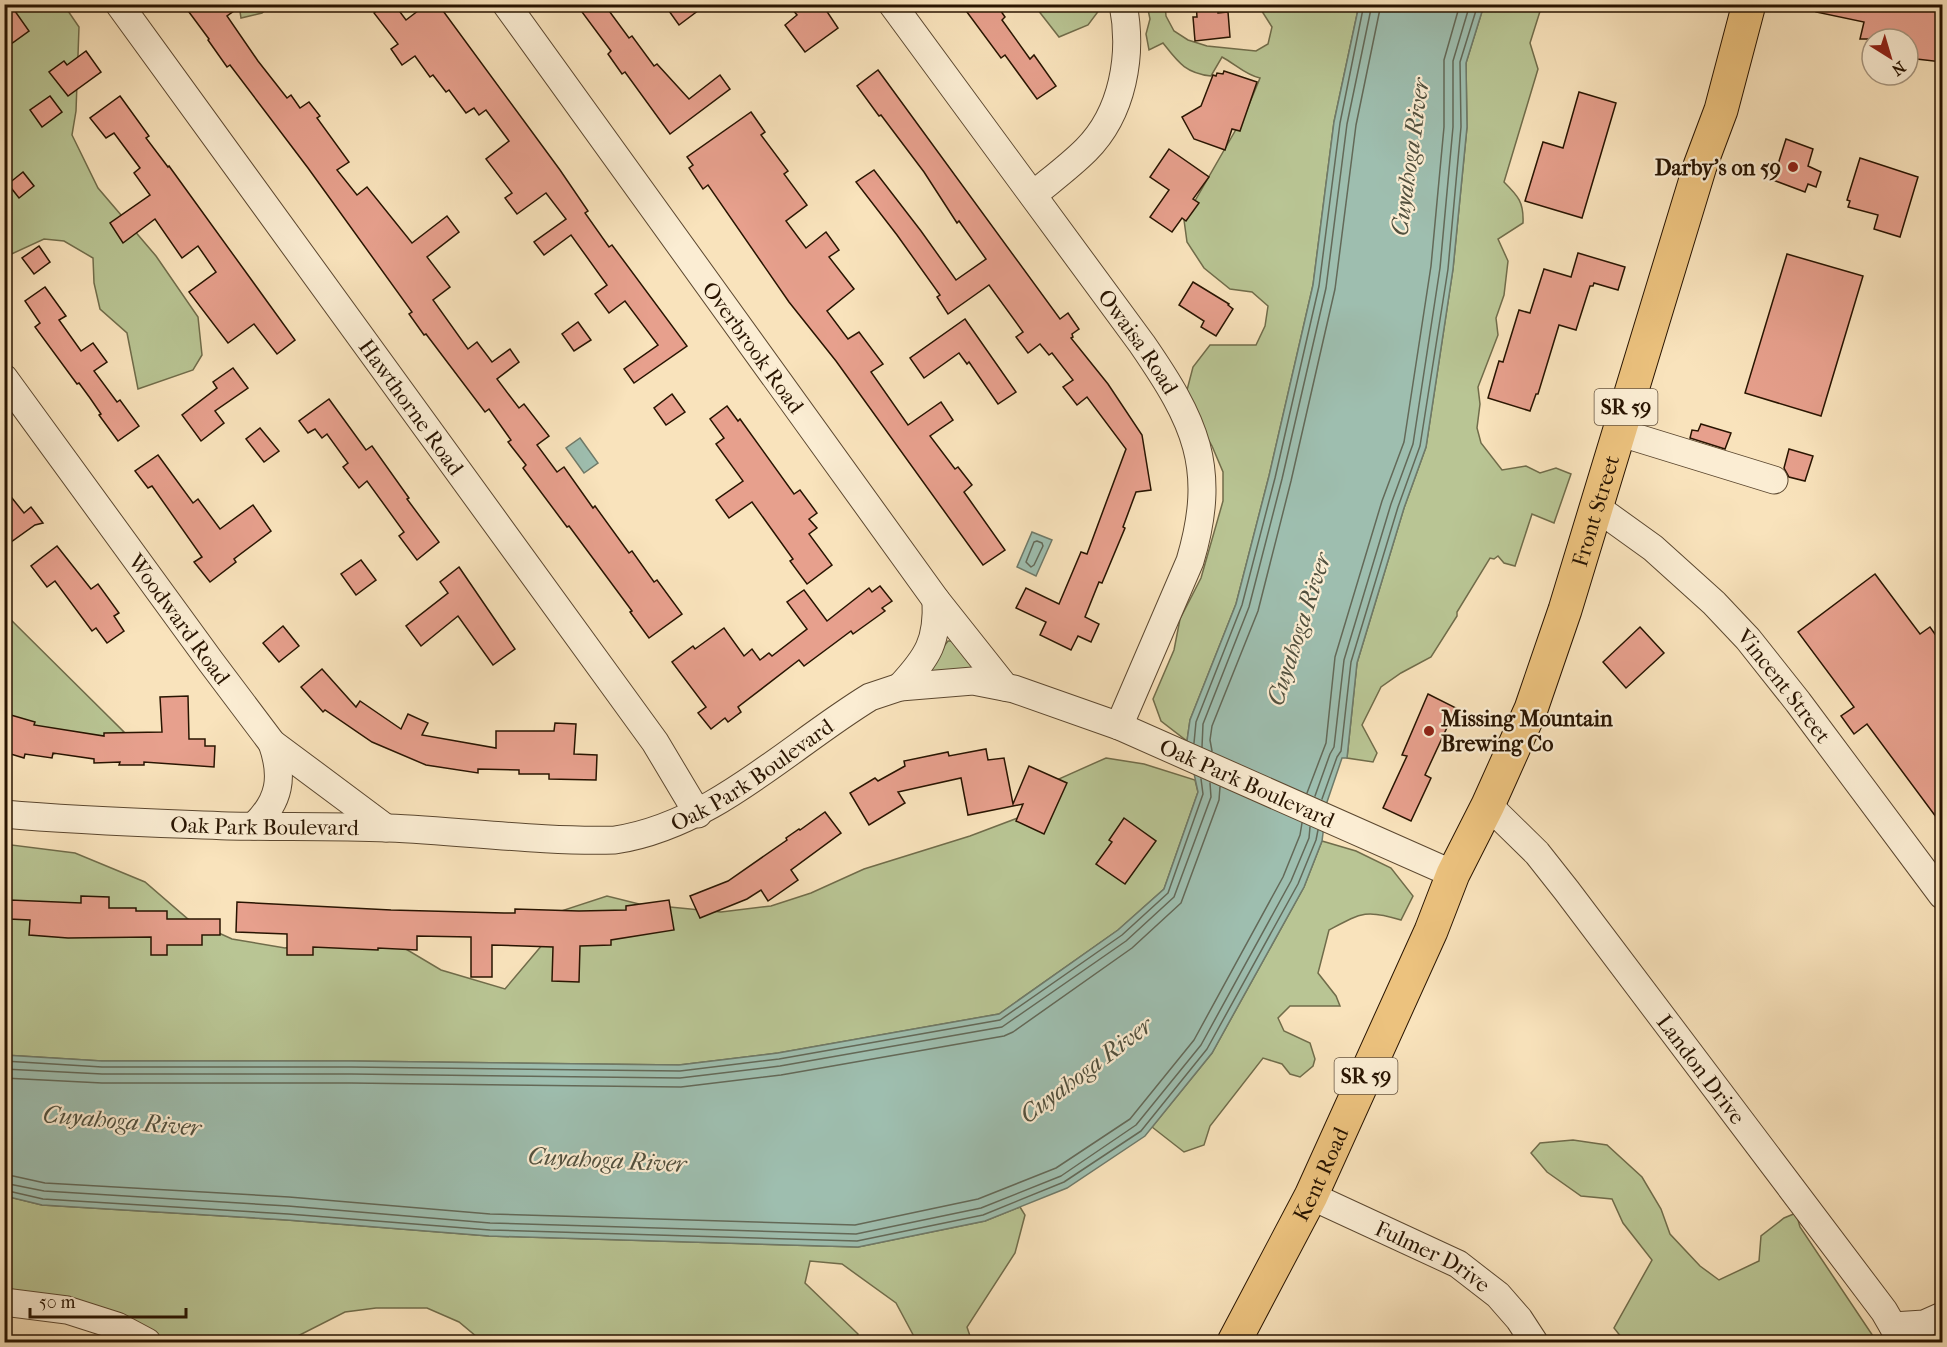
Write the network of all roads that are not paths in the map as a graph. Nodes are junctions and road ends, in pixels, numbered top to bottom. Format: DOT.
graph roads {
  1 [pos="119,4"];
  2 [pos="506,4"];
  3 [pos="892,4"];
  4 [pos="1123,4"];
  5 [pos="1749,4"];
  6 [pos="1033,195"];
  7 [pos="4,378"];
  8 [pos="1618,432"];
  9 [pos="1774,480"];
  10 [pos="1596,507"];
  11 [pos="936,600"];
  12 [pos="900,687"];
  13 [pos="1005,687"];
  14 [pos="1119,726"];
  15 [pos="272,743"];
  16 [pos="1488,805"];
  17 [pos="4,814"];
  18 [pos="698,814"];
  19 [pos="254,826"];
  20 [pos="386,828"];
  21 [pos="1453,874"];
  22 [pos="1942,895"];
  23 [pos="1311,1196"];
  24 [pos="4,1302"];
  25 [pos="1942,1316"];
  26 [pos="1898,1334"];
  27 [pos="147,1342"];
  28 [pos="1234,1342"];
  29 [pos="1534,1342"];
  1 -- 18 [label="street, Hawthorne Road"];
  2 -- 11 [label="street, Overbrook Road"];
  3 -- 6 [label="street, Owaisa Road"];
  4 -- 6 [label="street"];
  5 -- 8 [label="main road, Front Street / SR 59"];
  6 -- 14 [label="street, Owaisa Road"];
  7 -- 15 [label="street, Woodward Road"];
  8 -- 9 [label="street"];
  8 -- 10 [label="main road, Front Street / SR 59"];
  10 -- 16 [label="main road, Front Street / SR 59"];
  10 -- 22 [label="street, Vincent Street"];
  11 -- 12 [label="street"];
  11 -- 13 [label="street, Overbrook Road"];
  12 -- 13 [label="street, Oak Park Boulevard"];
  12 -- 18 [label="street, Oak Park Boulevard"];
  13 -- 14 [label="street, Oak Park Boulevard"];
  14 -- 21 [label="street, Oak Park Boulevard"];
  15 -- 19 [label="street"];
  15 -- 20 [label="street, Woodward Road"];
  16 -- 21 [label="main road, Kent Road / SR 59"];
  16 -- 26 [label="street, Landon Drive"];
  17 -- 19 [label="street, Oak Park Boulevard"];
  18 -- 20 [label="street, Oak Park Boulevard"];
  19 -- 20 [label="street, Oak Park Boulevard"];
  21 -- 23 [label="main road, Kent Road / SR 59"];
  23 -- 28 [label="main road, Kent Road / SR 59"];
  23 -- 29 [label="street, Fulmer Drive"];
  24 -- 27 [label="street"];
  25 -- 26 [label="street"];
}
